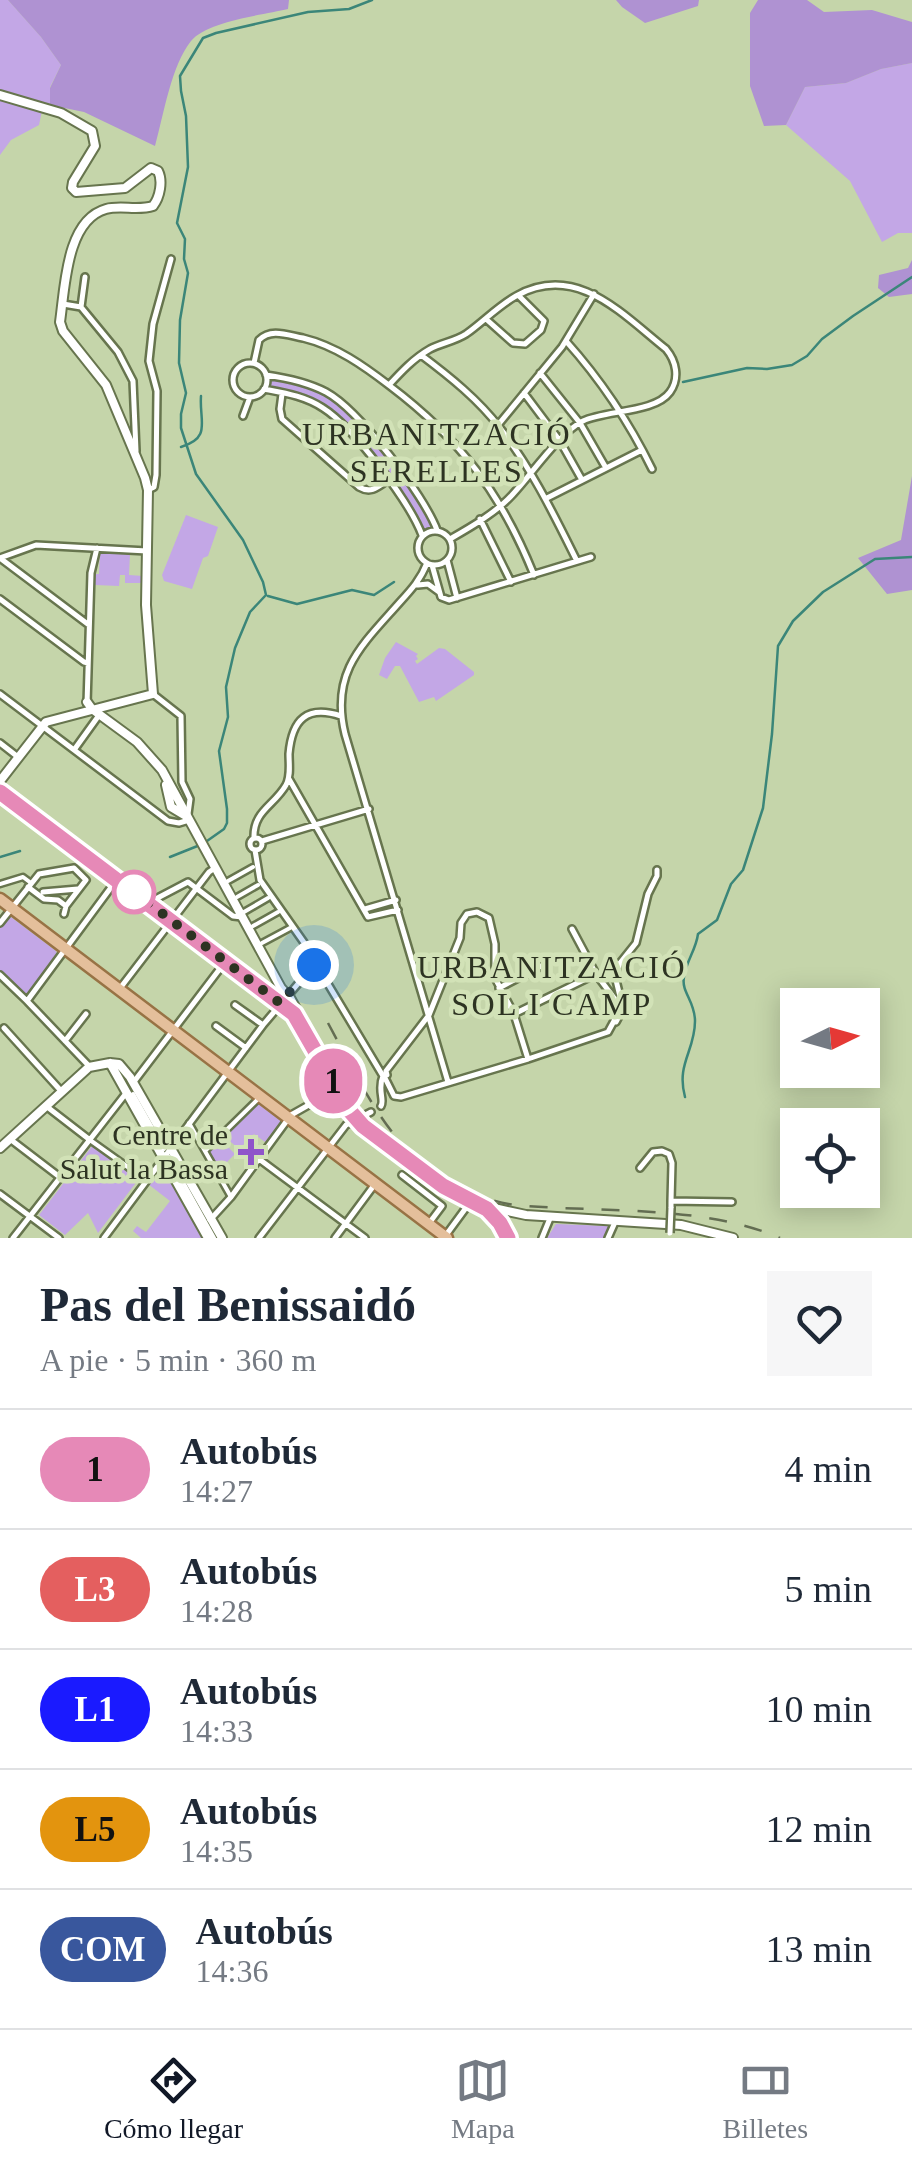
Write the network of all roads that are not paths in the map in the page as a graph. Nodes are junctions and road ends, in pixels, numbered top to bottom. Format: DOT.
graph roads {
  1 [pos="0,95"];
  2 [pos="171,258"];
  3 [pos="85,277"];
  4 [pos="594,294"];
  5 [pos="518,295"];
  6 [pos="63,304"];
  7 [pos="81,307"];
  8 [pos="485,319"];
  9 [pos="566,341"];
  10 [pos="421,355"];
  11 [pos="254,363"];
  12 [pos="540,373"];
  13 [pos="266,375"];
  14 [pos="389,385"];
  15 [pos="264,389"];
  16 [pos="282,392"];
  17 [pos="524,394"];
  18 [pos="250,396"];
  19 [pos="620,411"];
  20 [pos="244,416"];
  21 [pos="580,422"];
  22 [pos="498,425"];
  23 [pos="560,442"];
  24 [pos="642,450"];
  25 [pos="137,456"];
  26 [pos="606,468"];
  27 [pos="652,470"];
  28 [pos="530,472"];
  29 [pos="388,480"];
  30 [pos="582,480"];
  31 [pos="148,490"];
  32 [pos="546,499"];
  33 [pos="500,506"];
  34 [pos="480,520"];
  35 [pos="437,530"];
  36 [pos="422,535"];
  37 [pos="450,538"];
  38 [pos="97,548"];
  39 [pos="147,551"];
  40 [pos="591,557"];
  41 [pos="0,558"];
  42 [pos="447,560"];
  43 [pos="577,561"];
  44 [pos="429,564"];
  45 [pos="534,574"];
  46 [pos="511,582"];
  47 [pos="415,586"];
  48 [pos="440,595"];
  49 [pos="457,598"];
  50 [pos="0,599"];
  51 [pos="89,625"];
  52 [pos="88,663"];
  53 [pos="0,694"];
  54 [pos="152,694"];
  55 [pos="91,709"];
  56 [pos="341,716"];
  57 [pos="42,726"];
  58 [pos="0,743"];
  59 [pos="74,750"];
  60 [pos="18,756"];
  61 [pos="289,778"];
  62 [pos="0,780"];
  63 [pos="0,792"];
  64 [pos="177,792"];
  65 [pos="369,809"];
  66 [pos="186,813"];
  67 [pos="317,825"];
  68 [pos="254,838"];
  69 [pos="262,841"];
  70 [pos="255,850"];
  71 [pos="214,866"];
  72 [pos="253,867"];
  73 [pos="658,870"];
  74 [pos="116,880"];
  75 [pos="228,882"];
  76 [pos="0,884"];
  77 [pos="30,885"];
  78 [pos="258,885"];
  79 [pos="196,888"];
  80 [pos="78,889"];
  81 [pos="43,895"];
  82 [pos="236,898"];
  83 [pos="268,898"];
  84 [pos="0,899"];
  85 [pos="396,900"];
  86 [pos="148,903"];
  87 [pos="11,908"];
  88 [pos="398,910"];
  89 [pos="278,912"];
  90 [pos="366,913"];
  91 [pos="243,914"];
  92 [pos="172,921"];
  93 [pos="0,922"];
  94 [pos="252,926"];
  95 [pos="290,928"];
  96 [pos="572,929"];
  97 [pos="262,943"];
  98 [pos="66,949"];
  99 [pos="225,962"];
  100 [pos="314,965"];
  101 [pos="542,966"];
  102 [pos="596,974"];
  103 [pos="0,976"];
  104 [pos="499,988"];
  105 [pos="119,989"];
  106 [pos="284,999"];
  107 [pos="27,1000"];
  108 [pos="235,1005"];
  109 [pos="86,1014"];
  110 [pos="514,1014"];
  111 [pos="429,1015"];
  112 [pos="262,1025"];
  113 [pos="216,1026"];
  114 [pos="4,1028"];
  115 [pos="174,1031"];
  116 [pos="608,1032"];
  117 [pos="65,1041"];
  118 [pos="246,1048"];
  119 [pos="528,1059"];
  120 [pos="110,1063"];
  121 [pos="89,1066"];
  122 [pos="228,1072"];
  123 [pos="384,1074"];
  124 [pos="448,1082"];
  125 [pos="134,1083"];
  126 [pos="337,1089"];
  127 [pos="62,1092"];
  128 [pos="130,1094"];
  129 [pos="260,1097"];
  130 [pos="46,1106"];
  131 [pos="381,1106"];
  132 [pos="371,1112"];
  133 [pos="289,1118"];
  134 [pos="189,1123"];
  135 [pos="10,1139"];
  136 [pos="90,1140"];
  137 [pos="0,1148"];
  138 [pos="328,1148"];
  139 [pos="205,1151"];
  140 [pos="166,1153"];
  141 [pos="259,1158"];
  142 [pos="640,1168"];
  143 [pos="402,1176"];
  144 [pos="61,1178"];
  145 [pos="146,1180"];
  146 [pos="375,1184"];
  147 [pos="298,1188"];
  148 [pos="0,1194"];
  149 [pos="230,1197"];
  150 [pos="475,1202"];
  151 [pos="732,1202"];
  152 [pos="671,1204"];
  153 [pos="550,1216"];
  154 [pos="30,1217"];
  155 [pos="210,1220"];
  156 [pos="616,1220"];
  157 [pos="346,1223"];
  158 [pos="428,1224"];
  159 [pos="669,1235"];
  160 [pos="14,1238"];
  161 [pos="59,1238"];
  162 [pos="104,1238"];
  163 [pos="215,1238"];
  164 [pos="259,1238"];
  165 [pos="335,1238"];
  166 [pos="365,1238"];
  167 [pos="445,1238"];
  168 [pos="508,1238"];
  169 [pos="542,1238"];
  170 [pos="608,1238"];
  171 [pos="733,1238"];
  1 -- 6 [label="street"];
  2 -- 31 [label="street"];
  3 -- 7 [label="street"];
  4 -- 5 [label="street"];
  4 -- 9 [label="street"];
  4 -- 19 [label="street"];
  5 -- 8 [label="street"];
  5 -- 8 [label="street"];
  6 -- 7 [label="street"];
  6 -- 25 [label="street"];
  7 -- 25 [label="street"];
  8 -- 10 [label="street"];
  9 -- 12 [label="street"];
  9 -- 19 [label="street"];
  10 -- 14 [label="street"];
  10 -- 22 [label="street"];
  11 -- 13 [label="street"];
  11 -- 14 [label="street"];
  11 -- 18 [label="street"];
  12 -- 17 [label="street"];
  12 -- 21 [label="street"];
  13 -- 15 [label="street"];
  13 -- 35 [label="street"];
  14 -- 33 [label="street"];
  15 -- 16 [label="street"];
  15 -- 18 [label="street"];
  16 -- 29 [label="street"];
  16 -- 29 [label="street"];
  17 -- 22 [label="street"];
  17 -- 23 [label="street"];
  18 -- 20 [label="street"];
  19 -- 21 [label="street"];
  19 -- 24 [label="street"];
  21 -- 23 [label="street"];
  21 -- 26 [label="street"];
  22 -- 28 [label="street"];
  23 -- 28 [label="street"];
  23 -- 30 [label="street"];
  24 -- 26 [label="street"];
  24 -- 27 [label="street"];
  25 -- 31 [label="street"];
  26 -- 30 [label="street"];
  28 -- 32 [label="street"];
  28 -- 33 [label="street"];
  29 -- 36 [label="street"];
  30 -- 32 [label="street"];
  31 -- 39 [label="street"];
  32 -- 43 [label="street"];
  33 -- 34 [label="street"];
  33 -- 45 [label="street"];
  34 -- 37 [label="street"];
  34 -- 46 [label="street"];
  35 -- 36 [label="street"];
  35 -- 37 [label="street"];
  36 -- 44 [label="street"];
  37 -- 42 [label="street"];
  38 -- 39 [label="street"];
  38 -- 41 [label="street"];
  38 -- 51 [label="street"];
  39 -- 54 [label="street"];
  40 -- 43 [label="street"];
  41 -- 51 [label="street"];
  42 -- 44 [label="street"];
  42 -- 49 [label="street"];
  43 -- 45 [label="street"];
  44 -- 47 [label="street"];
  44 -- 48 [label="street"];
  45 -- 46 [label="street"];
  46 -- 49 [label="street"];
  47 -- 48 [label="street"];
  47 -- 56 [label="street"];
  48 -- 49 [label="street"];
  50 -- 52 [label="street"];
  51 -- 52 [label="street"];
  52 -- 55 [label="street"];
  53 -- 57 [label="street"];
  54 -- 55 [label="street"];
  54 -- 64 [label="street"];
  55 -- 57 [label="street"];
  55 -- 59 [label="street"];
  55 -- 64 [label="street"];
  56 -- 61 [label="street"];
  56 -- 65 [label="street"];
  57 -- 59 [label="street"];
  57 -- 60 [label="street"];
  58 -- 60 [label="street"];
  59 -- 66 [label="street"];
  60 -- 62 [label="street"];
  61 -- 67 [label="street"];
  61 -- 68 [label="street"];
  63 -- 74 [label="main road"];
  64 -- 66 [label="street"];
  64 -- 66 [label="street"];
  65 -- 67 [label="street"];
  65 -- 85 [label="street"];
  66 -- 71 [label="street"];
  67 -- 69 [label="street"];
  67 -- 90 [label="street"];
  68 -- 69 [label="street"];
  68 -- 70 [label="street"];
  69 -- 70 [label="street"];
  70 -- 100 [label="street"];
  71 -- 79 [label="street"];
  71 -- 91 [label="street"];
  72 -- 75 [label="street"];
  73 -- 116 [label="street"];
  74 -- 86 [label="main road"];
  74 -- 98 [label="street"];
  76 -- 77 [label="street"];
  77 -- 80 [label="street"];
  77 -- 81 [label="street"];
  77 -- 87 [label="street"];
  78 -- 82 [label="street"];
  79 -- 86 [label="street"];
  79 -- 91 [label="street"];
  79 -- 92 [label="street"];
  80 -- 81 [label="street"];
  80 -- 81 [label="street"];
  83 -- 91 [label="street"];
  84 -- 87 [label="main road"];
  85 -- 88 [label="street"];
  85 -- 90 [label="street"];
  86 -- 92 [label="main road"];
  87 -- 93 [label="street"];
  87 -- 98 [label="main road"];
  88 -- 90 [label="street"];
  88 -- 111 [label="street"];
  89 -- 94 [label="street"];
  91 -- 106 [label="street"];
  92 -- 99 [label="main road"];
  92 -- 105 [label="street"];
  95 -- 97 [label="street"];
  96 -- 102 [label="street"];
  98 -- 105 [label="main road"];
  98 -- 107 [label="street"];
  99 -- 106 [label="main road"];
  99 -- 115 [label="street"];
  100 -- 106 [label="street"];
  100 -- 123 [label="street"];
  101 -- 104 [label="street"];
  102 -- 110 [label="street"];
  102 -- 116 [label="street"];
  103 -- 107 [label="street"];
  104 -- 110 [label="street"];
  104 -- 111 [label="street"];
  105 -- 115 [label="main road"];
  106 -- 112 [label="street"];
  106 -- 126 [label="main road"];
  107 -- 117 [label="street"];
  108 -- 112 [label="street"];
  109 -- 117 [label="street"];
  110 -- 119 [label="street"];
  111 -- 123 [label="street"];
  111 -- 124 [label="street"];
  112 -- 118 [label="street"];
  113 -- 118 [label="street"];
  114 -- 127 [label="street"];
  115 -- 122 [label="main road"];
  115 -- 125 [label="street"];
  116 -- 119 [label="street"];
  117 -- 121 [label="street"];
  118 -- 122 [label="street"];
  119 -- 124 [label="street"];
  120 -- 121 [label="street"];
  120 -- 125 [label="street"];
  120 -- 128 [label="street"];
  121 -- 127 [label="street"];
  122 -- 129 [label="main road"];
  122 -- 134 [label="street"];
  123 -- 124 [label="street"];
  123 -- 131 [label="street"];
  125 -- 128 [label="street"];
  125 -- 140 [label="street"];
  126 -- 133 [label="street"];
  126 -- 150 [label="main road"];
  127 -- 130 [label="street"];
  128 -- 136 [label="street"];
  128 -- 140 [label="street"];
  129 -- 133 [label="main road"];
  129 -- 139 [label="street"];
  130 -- 135 [label="street"];
  130 -- 136 [label="street"];
  132 -- 138 [label="street"];
  133 -- 138 [label="main road"];
  133 -- 141 [label="street"];
  134 -- 139 [label="street"];
  134 -- 140 [label="street"];
  135 -- 137 [label="street"];
  135 -- 144 [label="street"];
  136 -- 144 [label="street"];
  136 -- 145 [label="street"];
  138 -- 146 [label="main road"];
  138 -- 147 [label="street"];
  139 -- 149 [label="street"];
  140 -- 145 [label="street"];
  140 -- 155 [label="street"];
  140 -- 163 [label="street"];
  141 -- 147 [label="street"];
  141 -- 149 [label="street"];
  142 -- 152 [label="street"];
  143 -- 158 [label="street"];
  144 -- 154 [label="street"];
  145 -- 162 [label="street"];
  146 -- 157 [label="street"];
  146 -- 158 [label="main road"];
  147 -- 157 [label="street"];
  147 -- 164 [label="street"];
  148 -- 154 [label="street"];
  149 -- 155 [label="street"];
  150 -- 153 [label="street"];
  150 -- 167 [label="street"];
  150 -- 168 [label="main road"];
  151 -- 152 [label="street"];
  152 -- 159 [label="street, bridge"];
  153 -- 156 [label="street"];
  153 -- 169 [label="street"];
  154 -- 160 [label="street"];
  154 -- 161 [label="street"];
  155 -- 163 [label="street"];
  156 -- 170 [label="street"];
  156 -- 171 [label="street"];
  157 -- 165 [label="street"];
  157 -- 166 [label="street"];
  158 -- 167 [label="main road"];
}
